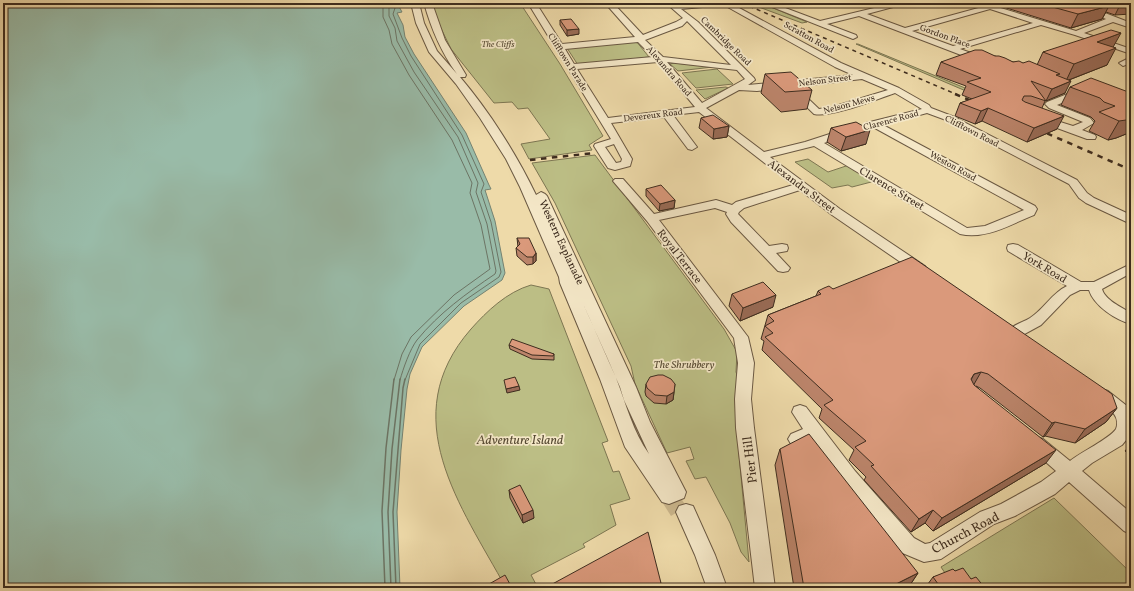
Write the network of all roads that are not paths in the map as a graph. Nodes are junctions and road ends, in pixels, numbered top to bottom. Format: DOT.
graph roads {
  1 [pos="415,3"];
  2 [pos="428,3"];
  3 [pos="532,3"];
  4 [pos="610,3"];
  5 [pos="724,3"];
  6 [pos="783,3"];
  7 [pos="904,3"];
  8 [pos="977,3"];
  9 [pos="1002,3"];
  10 [pos="1073,3"];
  11 [pos="1079,3"];
  12 [pos="769,4"];
  13 [pos="672,5"];
  14 [pos="989,7"];
  15 [pos="859,14"];
  16 [pos="687,18"];
  17 [pos="1112,18"];
  18 [pos="1040,23"];
  19 [pos="679,24"];
  20 [pos="819,24"];
  21 [pos="695,26"];
  22 [pos="1131,26"];
  23 [pos="904,31"];
  24 [pos="1077,33"];
  25 [pos="641,37"];
  26 [pos="853,37"];
  27 [pos="1100,42"];
  28 [pos="558,47"];
  29 [pos="1087,47"];
  30 [pos="952,49"];
  31 [pos="1131,52"];
  32 [pos="660,59"];
  33 [pos="989,62"];
  34 [pos="571,67"];
  35 [pos="738,68"];
  36 [pos="863,76"];
  37 [pos="788,84"];
  38 [pos="740,88"];
  39 [pos="1069,88"];
  40 [pos="896,90"];
  41 [pos="701,108"];
  42 [pos="928,110"];
  43 [pos="667,114"];
  44 [pos="1030,115"];
  45 [pos="604,121"];
  46 [pos="875,124"];
  47 [pos="1074,130"];
  48 [pos="1091,137"];
  49 [pos="617,140"];
  50 [pos="815,142"];
  51 [pos="692,147"];
  52 [pos="762,156"];
  53 [pos="619,181"];
  54 [pos="802,186"];
  55 [pos="733,210"];
  56 [pos="651,218"];
  57 [pos="1131,220"];
  58 [pos="969,233"];
  59 [pos="782,248"];
  60 [pos="1013,248"];
  61 [pos="766,251"];
  62 [pos="783,268"];
  63 [pos="1131,268"];
  64 [pos="934,278"];
  65 [pos="1078,286"];
  66 [pos="1097,290"];
  67 [pos="1131,319"];
  68 [pos="739,333"];
  69 [pos="1013,333"];
  70 [pos="1088,385"];
  71 [pos="800,412"];
  72 [pos="1128,430"];
  73 [pos="815,432"];
  74 [pos="1027,436"];
  75 [pos="797,439"];
  76 [pos="1071,471"];
  77 [pos="1131,524"];
  78 [pos="707,588"];
  79 [pos="718,588"];
  80 [pos="765,588"];
  1 -- 2 [label="street, Western Esplanade"];
  3 -- 28 [label="street, Clifftown Parade"];
  4 -- 25 [label="street, Alexandra Road"];
  5 -- 13 [label="street"];
  5 -- 36 [label="street, Scratton Road"];
  6 -- 12 [label="street"];
  7 -- 15 [label="street"];
  8 -- 14 [label="street"];
  9 -- 14 [label="street"];
  10 -- 17 [label="street"];
  11 -- 17 [label="street"];
  12 -- 20 [label="street"];
  13 -- 16 [label="street, Cambridge Road"];
  14 -- 18 [label="street"];
  14 -- 23 [label="street"];
  15 -- 20 [label="street"];
  15 -- 23 [label="street, Gordon Place"];
  16 -- 19 [label="street"];
  16 -- 21 [label="street, Cambridge Road"];
  17 -- 22 [label="street"];
  17 -- 24 [label="street"];
  18 -- 24 [label="street"];
  18 -- 30 [label="street"];
  19 -- 21 [label="street"];
  19 -- 25 [label="street"];
  20 -- 26 [label="street"];
  21 -- 35 [label="street, Cambridge Road"];
  23 -- 30 [label="street, Gordon Place"];
  24 -- 27 [label="street"];
  25 -- 28 [label="street"];
  25 -- 32 [label="street, Alexandra Road"];
  27 -- 29 [label="street"];
  27 -- 31 [label="street"];
  28 -- 34 [label="street, Clifftown Parade"];
  30 -- 33 [label="street, Gordon Place"];
  32 -- 34 [label="street"];
  32 -- 35 [label="street"];
  32 -- 41 [label="street, Alexandra Road"];
  34 -- 45 [label="street, Clifftown Parade"];
  35 -- 38 [label="street, Cambridge Road"];
  36 -- 37 [label="street, Nelson Street"];
  36 -- 40 [label="street, Clifftown Road"];
  37 -- 38 [label="street, Nelson Street"];
  37 -- 40 [label="street, Nelson Mews"];
  38 -- 41 [label="street, Devereux Road"];
  39 -- 47 [label="street"];
  40 -- 42 [label="street, Clifftown Road"];
  41 -- 43 [label="street, Devereux Road"];
  41 -- 52 [label="street, Alexandra Street"];
  42 -- 46 [label="street, Clarence Road"];
  42 -- 57 [label="street, Clifftown Road"];
  43 -- 45 [label="street, Devereux Road"];
  43 -- 51 [label="street"];
  44 -- 47 [label="street"];
  45 -- 49 [label="street, Clifftown Parade"];
  46 -- 50 [label="street, Clarence Road"];
  46 -- 58 [label="street, Weston Road"];
  47 -- 48 [label="street"];
  50 -- 52 [label="street, Clarence Road"];
  50 -- 58 [label="street, Clarence Street"];
  52 -- 54 [label="street, Alexandra Street"];
  53 -- 56 [label="street, Royal Terrace"];
  54 -- 55 [label="street"];
  54 -- 64 [label="street, Alexandra Street"];
  55 -- 56 [label="street"];
  55 -- 61 [label="street"];
  56 -- 68 [label="street, Royal Terrace"];
  59 -- 61 [label="street"];
  60 -- 65 [label="street, York Road"];
  61 -- 62 [label="street"];
  63 -- 66 [label="street"];
  65 -- 66 [label="street"];
  65 -- 69 [label="street"];
  66 -- 67 [label="street"];
  68 -- 80 [label="street, Pier Hill"];
  70 -- 72 [label="street, Church Road"];
  71 -- 73 [label="street, Church Road"];
  72 -- 76 [label="street, Church Road"];
  73 -- 75 [label="street"];
  73 -- 76 [label="street, Church Road"];
  74 -- 76 [label="street"];
  76 -- 77 [label="street"];
  78 -- 79 [label="street"];
}
